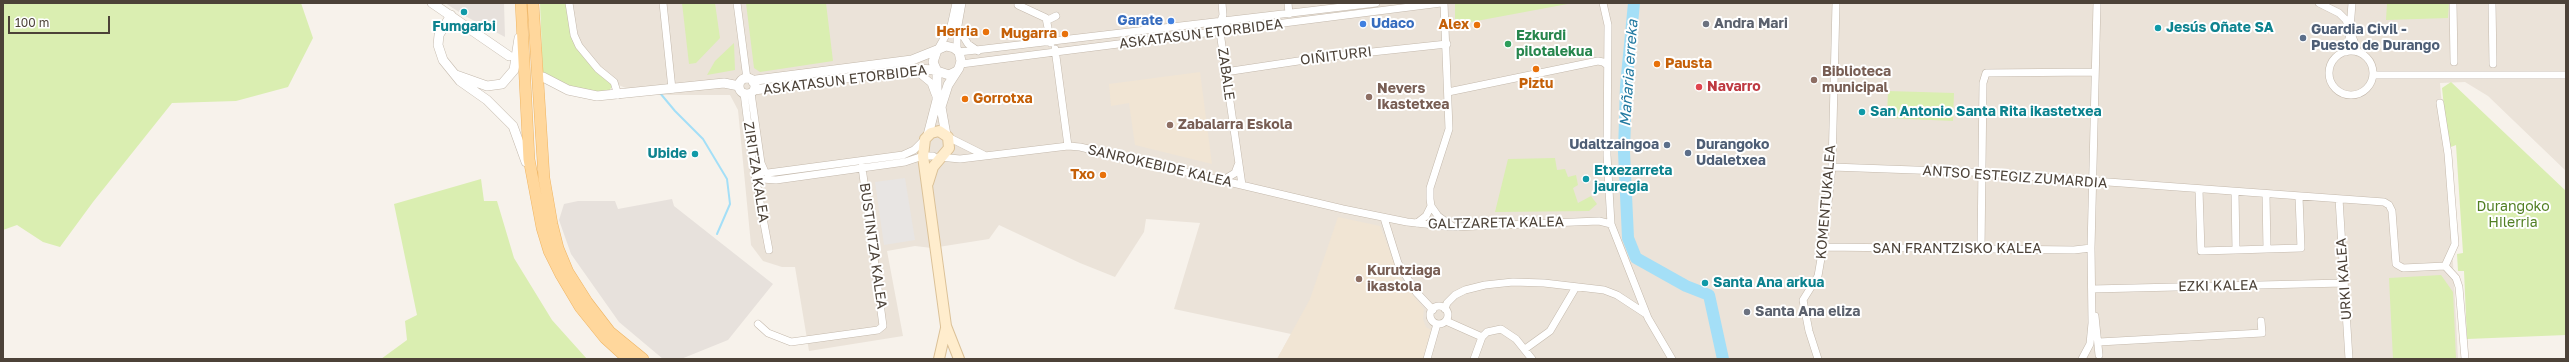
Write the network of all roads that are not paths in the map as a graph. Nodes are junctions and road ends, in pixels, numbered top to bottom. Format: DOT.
graph roads {
  1 [pos="432,3"];
  2 [pos="521,3"];
  3 [pos="533,3"];
  4 [pos="569,3"];
  5 [pos="663,3"];
  6 [pos="737,3"];
  7 [pos="956,3"];
  8 [pos="962,3"];
  9 [pos="1222,3"];
  10 [pos="1288,3"];
  11 [pos="1376,3"];
  12 [pos="1441,3"];
  13 [pos="1444,3"];
  14 [pos="1603,3"];
  15 [pos="1836,3"];
  16 [pos="2097,3"];
  17 [pos="2319,3"];
  18 [pos="2352,3"];
  19 [pos="2453,3"];
  20 [pos="2492,3"];
  21 [pos="1018,5"];
  22 [pos="1289,14"];
  23 [pos="451,15"];
  24 [pos="1056,16"];
  25 [pos="522,17"];
  26 [pos="1048,20"];
  27 [pos="1221,22"];
  28 [pos="958,27"];
  29 [pos="1220,32"];
  30 [pos="2350,32"];
  31 [pos="1053,43"];
  32 [pos="1447,44"];
  33 [pos="938,50"];
  34 [pos="958,51"];
  35 [pos="978,51"];
  36 [pos="1055,52"];
  37 [pos="2346,52"];
  38 [pos="2358,52"];
  39 [pos="509,56"];
  40 [pos="2454,62"];
  41 [pos="2493,64"];
  42 [pos="1607,65"];
  43 [pos="959,68"];
  44 [pos="914,69"];
  45 [pos="937,70"];
  46 [pos="1225,72"];
  47 [pos="2095,72"];
  48 [pos="456,75"];
  49 [pos="2373,75"];
  50 [pos="2564,75"];
  51 [pos="543,77"];
  52 [pos="748,87"];
  53 [pos="672,89"];
  54 [pos="1448,92"];
  55 [pos="618,94"];
  56 [pos="937,100"];
  57 [pos="2440,103"];
  58 [pos="947,136"];
  59 [pos="1068,146"];
  60 [pos="932,150"];
  61 [pos="984,155"];
  62 [pos="905,162"];
  63 [pos="1238,163"];
  64 [pos="862,167"];
  65 [pos="1832,167"];
  66 [pos="755,170"];
  67 [pos="1982,173"];
  68 [pos="531,178"];
  69 [pos="927,179"];
  70 [pos="1222,180"];
  71 [pos="2092,182"];
  72 [pos="1242,185"];
  73 [pos="2199,190"];
  74 [pos="2235,192"];
  75 [pos="2266,195"];
  76 [pos="2299,197"];
  77 [pos="2339,199"];
  78 [pos="1431,206"];
  79 [pos="1334,207"];
  80 [pos="1384,218"];
  81 [pos="1417,224"];
  82 [pos="1611,224"];
  83 [pos="1453,226"];
  84 [pos="1823,247"];
  85 [pos="2091,248"];
  86 [pos="1981,249"];
  87 [pos="2267,249"];
  88 [pos="769,250"];
  89 [pos="2236,250"];
  90 [pos="2445,266"];
  91 [pos="2344,283"];
  92 [pos="1576,287"];
  93 [pos="2092,289"];
  94 [pos="2092,300"];
  95 [pos="1445,309"];
  96 [pos="1433,310"];
  97 [pos="1646,314"];
  98 [pos="1446,321"];
  99 [pos="2261,321"];
  100 [pos="758,324"];
  101 [pos="1437,324"];
  102 [pos="946,326"];
  103 [pos="1482,337"];
  104 [pos="2099,342"];
  105 [pos="1525,350"];
  106 [pos="2084,357"];
  107 [pos="2101,357"];
  108 [pos="628,359"];
  109 [pos="643,359"];
  110 [pos="938,359"];
  111 [pos="959,359"];
  112 [pos="1427,359"];
  113 [pos="1474,359"];
  114 [pos="1532,359"];
  115 [pos="1672,359"];
  116 [pos="1818,359"];
  117 [pos="2349,359"];
  118 [pos="2465,359"];
  1 -- 23 [label="street"];
  2 -- 25 [label="main road"];
  3 -- 109 [label="main road"];
  4 -- 55 [label="street"];
  5 -- 53 [label="street"];
  6 -- 52 [label="street"];
  7 -- 33 [label="street"];
  8 -- 28 [label="street"];
  9 -- 27 [label="street, ZABALE"];
  10 -- 22 [label="street"];
  11 -- 22 [label="street, ASKATASUN ETORBIDEA"];
  12 -- 29 [label="street, ASKATASUN ETORBIDEA"];
  13 -- 32 [label="street"];
  14 -- 42 [label="street"];
  15 -- 65 [label="street, KOMENTUKALEA"];
  16 -- 47 [label="street"];
  17 -- 30 [label="street"];
  18 -- 30 [label="street"];
  19 -- 40 [label="street"];
  20 -- 41 [label="street"];
  21 -- 26 [label="street"];
  22 -- 27 [label="street, ASKATASUN ETORBIDEA"];
  23 -- 39 [label="street"];
  23 -- 48 [label="street"];
  24 -- 26 [label="street"];
  25 -- 48 [label="street"];
  25 -- 68 [label="main road"];
  26 -- 31 [label="street"];
  27 -- 29 [label="street, ZABALE"];
  27 -- 31 [label="street, ASKATASUN ETORBIDEA"];
  28 -- 34 [label="street"];
  28 -- 35 [label="street"];
  29 -- 36 [label="street, ASKATASUN ETORBIDEA"];
  29 -- 46 [label="street, ZABALE"];
  30 -- 37 [label="street"];
  30 -- 38 [label="street"];
  31 -- 35 [label="street, ASKATASUN ETORBIDEA"];
  31 -- 36 [label="street"];
  32 -- 46 [label="street, OIÑITURRI"];
  32 -- 54 [label="street"];
  33 -- 34 [label="street"];
  33 -- 45 [label="street"];
  33 -- 52 [label="street, ASKATASUN ETORBIDEA"];
  34 -- 35 [label="street, ASKATASUN ETORBIDEA"];
  34 -- 43 [label="street"];
  36 -- 43 [label="street, ASKATASUN ETORBIDEA"];
  36 -- 59 [label="street"];
  37 -- 38 [label="street"];
  37 -- 49 [label="street"];
  38 -- 49 [label="street"];
  42 -- 54 [label="street"];
  42 -- 82 [label="street"];
  43 -- 45 [label="street"];
  43 -- 58 [label="street"];
  44 -- 45 [label="street, ASKATASUN ETORBIDEA"];
  44 -- 52 [label="street, ASKATASUN ETORBIDEA"];
  44 -- 56 [label="street"];
  45 -- 56 [label="street"];
  46 -- 63 [label="street, ZABALE"];
  47 -- 67 [label="street"];
  47 -- 71 [label="street"];
  48 -- 68 [label="street"];
  49 -- 50 [label="street"];
  51 -- 55 [label="street, ASKATASUN ETORBIDEA"];
  52 -- 53 [label="street, ASKATASUN ETORBIDEA"];
  52 -- 60 [label="street, ZIRITZA KALEA"];
  52 -- 66 [label="street, ZIRITZA KALEA"];
  53 -- 55 [label="street, ASKATASUN ETORBIDEA"];
  54 -- 78 [label="street"];
  56 -- 60 [label="street"];
  57 -- 90 [label="street"];
  58 -- 60 [label="main road"];
  58 -- 60 [label="main road"];
  58 -- 61 [label="street"];
  59 -- 61 [label="street, SANROKEBIDE KALEA"];
  59 -- 70 [label="street, SANROKEBIDE KALEA"];
  60 -- 61 [label="street, SANROKEBIDE KALEA"];
  60 -- 62 [label="street"];
  60 -- 69 [label="main road"];
  60 -- 69 [label="main road"];
  62 -- 64 [label="street"];
  62 -- 69 [label="street"];
  63 -- 70 [label="street"];
  63 -- 72 [label="street, ZABALE"];
  64 -- 66 [label="street"];
  64 -- 100 [label="street, BUSTINTZA KALEA"];
  65 -- 67 [label="street, ANTSO ESTEGIZ ZUMARDIA"];
  65 -- 84 [label="street, KOMENTUKALEA"];
  66 -- 88 [label="street, ZIRITZA KALEA"];
  67 -- 71 [label="street, ANTSO ESTEGIZ ZUMARDIA"];
  67 -- 86 [label="street"];
  68 -- 108 [label="main road"];
  69 -- 102 [label="main road"];
  70 -- 72 [label="street, SANROKEBIDE KALEA"];
  71 -- 73 [label="street, ANTSO ESTEGIZ ZUMARDIA"];
  71 -- 85 [label="street"];
  72 -- 79 [label="street, SANROKEBIDE KALEA"];
  73 -- 74 [label="street, ANTSO ESTEGIZ ZUMARDIA"];
  73 -- 89 [label="street"];
  74 -- 75 [label="street, ANTSO ESTEGIZ ZUMARDIA"];
  74 -- 89 [label="street"];
  75 -- 76 [label="street, ANTSO ESTEGIZ ZUMARDIA"];
  75 -- 87 [label="street"];
  76 -- 77 [label="street, ANTSO ESTEGIZ ZUMARDIA"];
  76 -- 87 [label="street"];
  77 -- 90 [label="street, ANTSO ESTEGIZ ZUMARDIA"];
  77 -- 91 [label="street, URKI KALEA"];
  78 -- 81 [label="street"];
  78 -- 83 [label="street"];
  79 -- 80 [label="street, GALTZARETA KALEA"];
  80 -- 81 [label="street, GALTZARETA KALEA"];
  80 -- 96 [label="street"];
  81 -- 83 [label="street, GALTZARETA KALEA"];
  82 -- 83 [label="street, GALTZARETA KALEA"];
  82 -- 97 [label="street"];
  84 -- 86 [label="street, SAN FRANTZISKO KALEA"];
  84 -- 116 [label="street, KOMENTUKALEA"];
  85 -- 86 [label="street, SAN FRANTZISKO KALEA"];
  85 -- 93 [label="street"];
  87 -- 89 [label="street"];
  90 -- 118 [label="street"];
  91 -- 93 [label="street, EZKI KALEA"];
  91 -- 117 [label="street, URKI KALEA"];
  92 -- 95 [label="street"];
  92 -- 97 [label="street"];
  92 -- 105 [label="street"];
  93 -- 94 [label="street"];
  94 -- 104 [label="street"];
  94 -- 106 [label="street"];
  95 -- 96 [label="street"];
  95 -- 98 [label="street"];
  96 -- 101 [label="street"];
  97 -- 115 [label="street"];
  98 -- 101 [label="street"];
  98 -- 103 [label="street"];
  99 -- 104 [label="street"];
  101 -- 112 [label="street"];
  102 -- 110 [label="main road"];
  102 -- 111 [label="main road"];
  103 -- 105 [label="street"];
  103 -- 113 [label="street"];
  104 -- 107 [label="street"];
  105 -- 114 [label="street"];
  106 -- 107 [label="street"];
}
